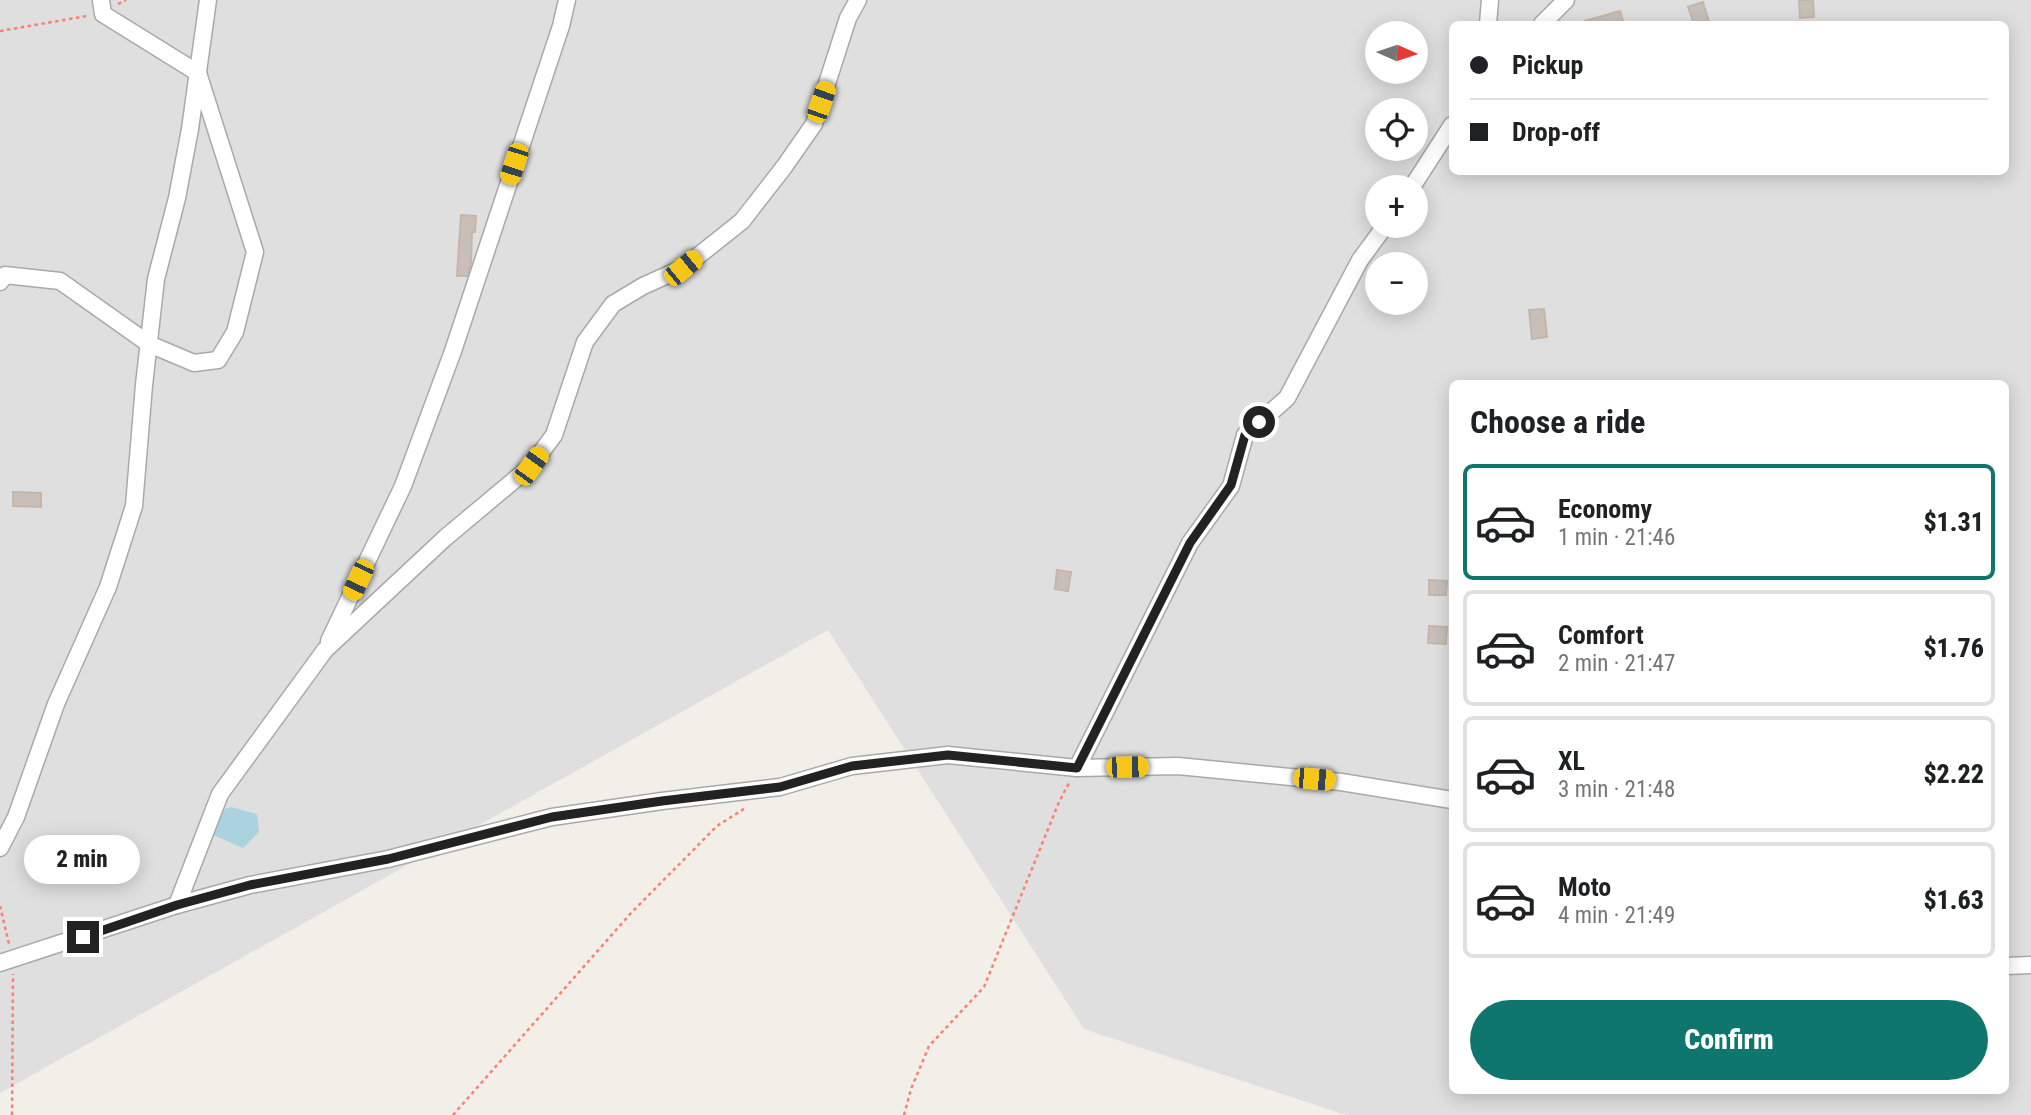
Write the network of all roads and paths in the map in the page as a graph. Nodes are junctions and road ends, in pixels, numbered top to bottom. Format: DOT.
graph roads {
  1 [pos="208,0"];
  2 [pos="567,0"];
  3 [pos="858,0"];
  4 [pos="1490,0"];
  5 [pos="1566,0"];
  6 [pos="102,7"];
  7 [pos="1488,21"];
  8 [pos="1545,21"];
  9 [pos="0,31"];
  10 [pos="198,73"];
  11 [pos="1449,130"];
  12 [pos="1420,175"];
  13 [pos="1376,238"];
  14 [pos="0,282"];
  15 [pos="149,344"];
  16 [pos="325,649"];
  17 [pos="1077,768"];
  18 [pos="1449,800"];
  19 [pos="749,806"];
  20 [pos="0,848"];
  21 [pos="177,905"];
  22 [pos="0,906"];
  23 [pos="7,962"];
  24 [pos="2031,965"];
  25 [pos="2009,966"];
  26 [pos="12,1115"];
  27 [pos="453,1115"];
  28 [pos="904,1115"];
  1 -- 10 [label="street"];
  2 -- 16 [label="street"];
  3 -- 16 [label="street"];
  4 -- 7 [label="street"];
  5 -- 8 [label="street"];
  6 -- 9 [label="path"];
  6 -- 10 [label="street"];
  10 -- 15 [label="street"];
  10 -- 15 [label="street"];
  11 -- 12 [label="street"];
  13 -- 17 [label="street"];
  14 -- 15 [label="street"];
  15 -- 20 [label="street"];
  16 -- 21 [label="street"];
  17 -- 18 [label="street"];
  17 -- 21 [label="street"];
  17 -- 28 [label="path"];
  19 -- 27 [label="path"];
  21 -- 23 [label="street"];
  22 -- 23 [label="path"];
  23 -- 26 [label="path"];
  24 -- 25 [label="street"];
}
